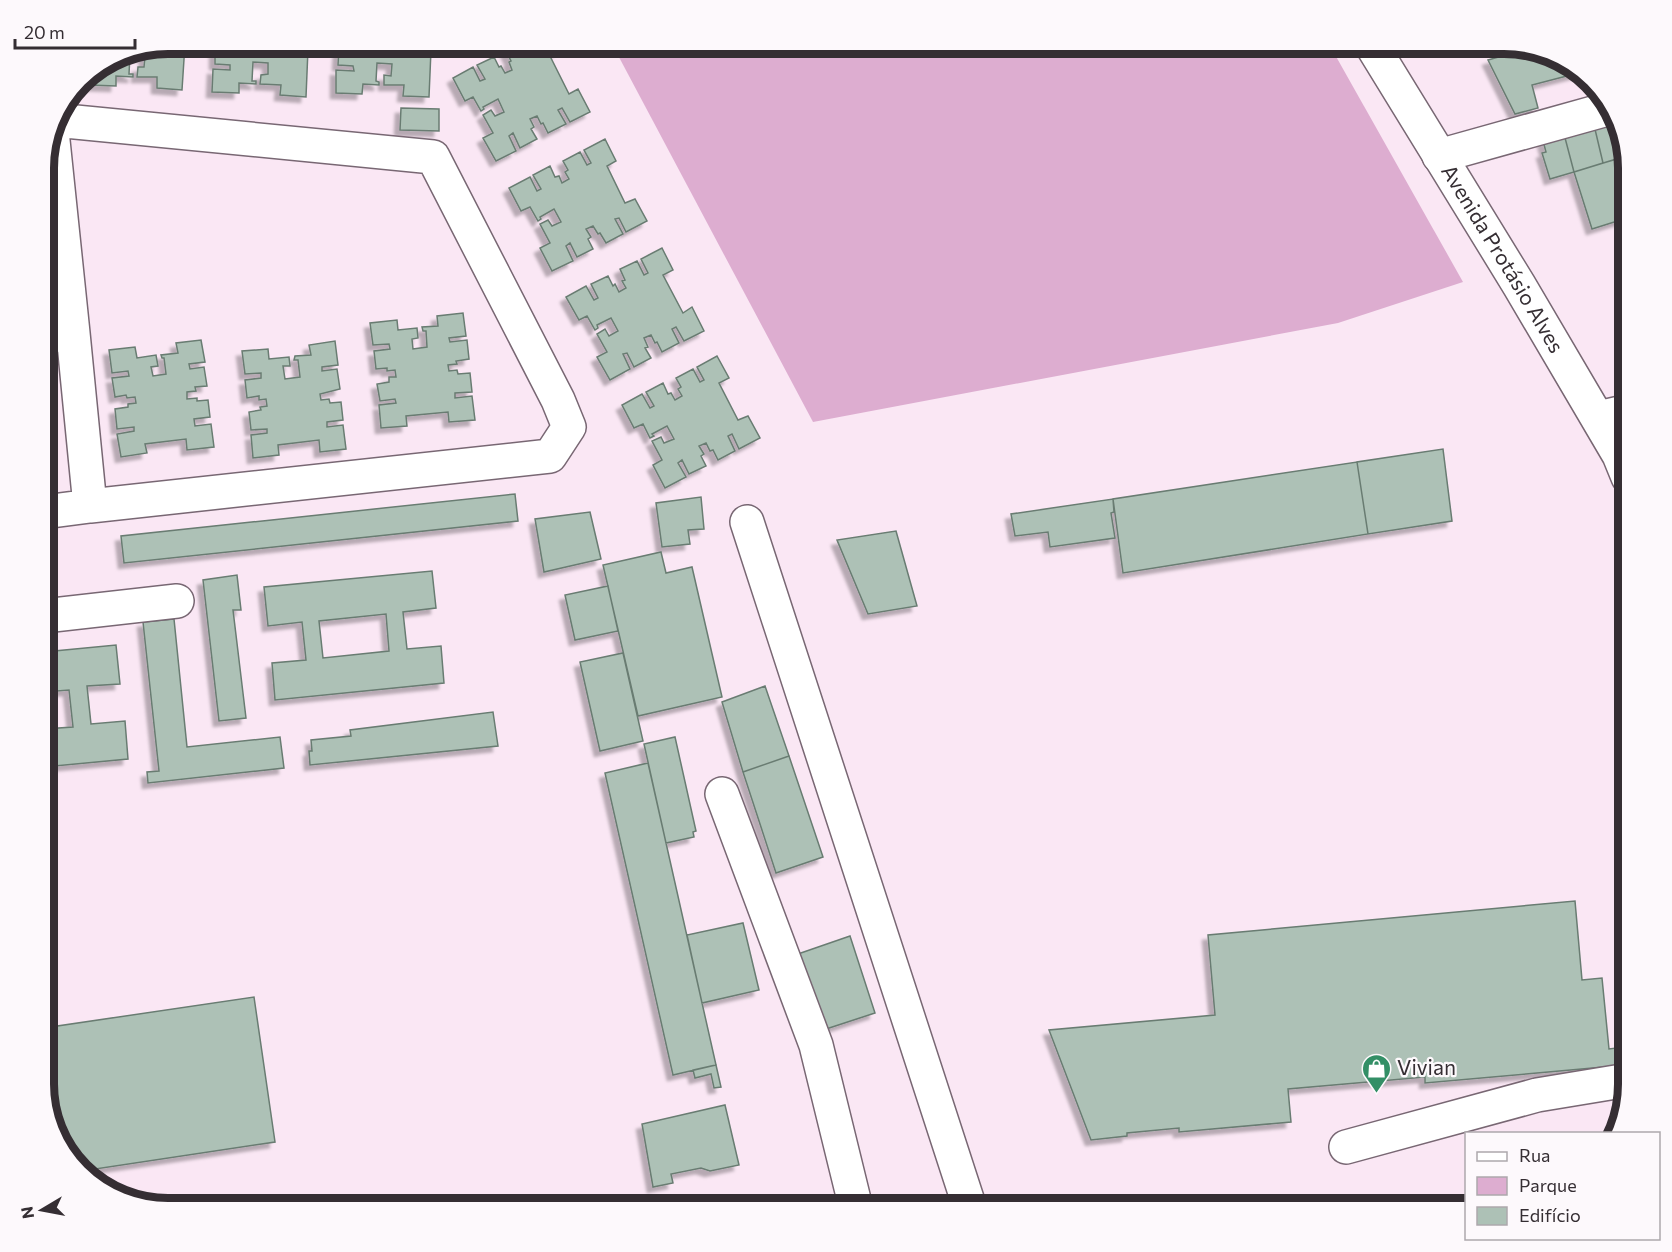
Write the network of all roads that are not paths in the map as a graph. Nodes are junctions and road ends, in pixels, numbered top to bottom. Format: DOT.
graph roads {
  1 [pos="1384,54"];
  2 [pos="1603,110"];
  3 [pos="65,121"];
  4 [pos="1439,156"];
  5 [pos="54,199"];
  6 [pos="58,335"];
  7 [pos="1613,415"];
  8 [pos="1618,448"];
  9 [pos="90,506"];
  10 [pos="54,511"];
  11 [pos="747,522"];
  12 [pos="177,602"];
  13 [pos="54,615"];
  14 [pos="722,794"];
  15 [pos="1618,1082"];
  16 [pos="1346,1147"];
  17 [pos="853,1198"];
  18 [pos="966,1198"];
  1 -- 4 [label="street, Avenida Protásio Alves"];
  2 -- 4 [label="street"];
  3 -- 9 [label="street"];
  4 -- 7 [label="street, Avenida Protásio Alves"];
  5 -- 6 [label="street"];
  6 -- 9 [label="street"];
  7 -- 8 [label="street, Avenida Protásio Alves"];
  9 -- 10 [label="street"];
  11 -- 18 [label="street"];
  12 -- 13 [label="street"];
  14 -- 17 [label="street"];
  15 -- 16 [label="street"];
}
